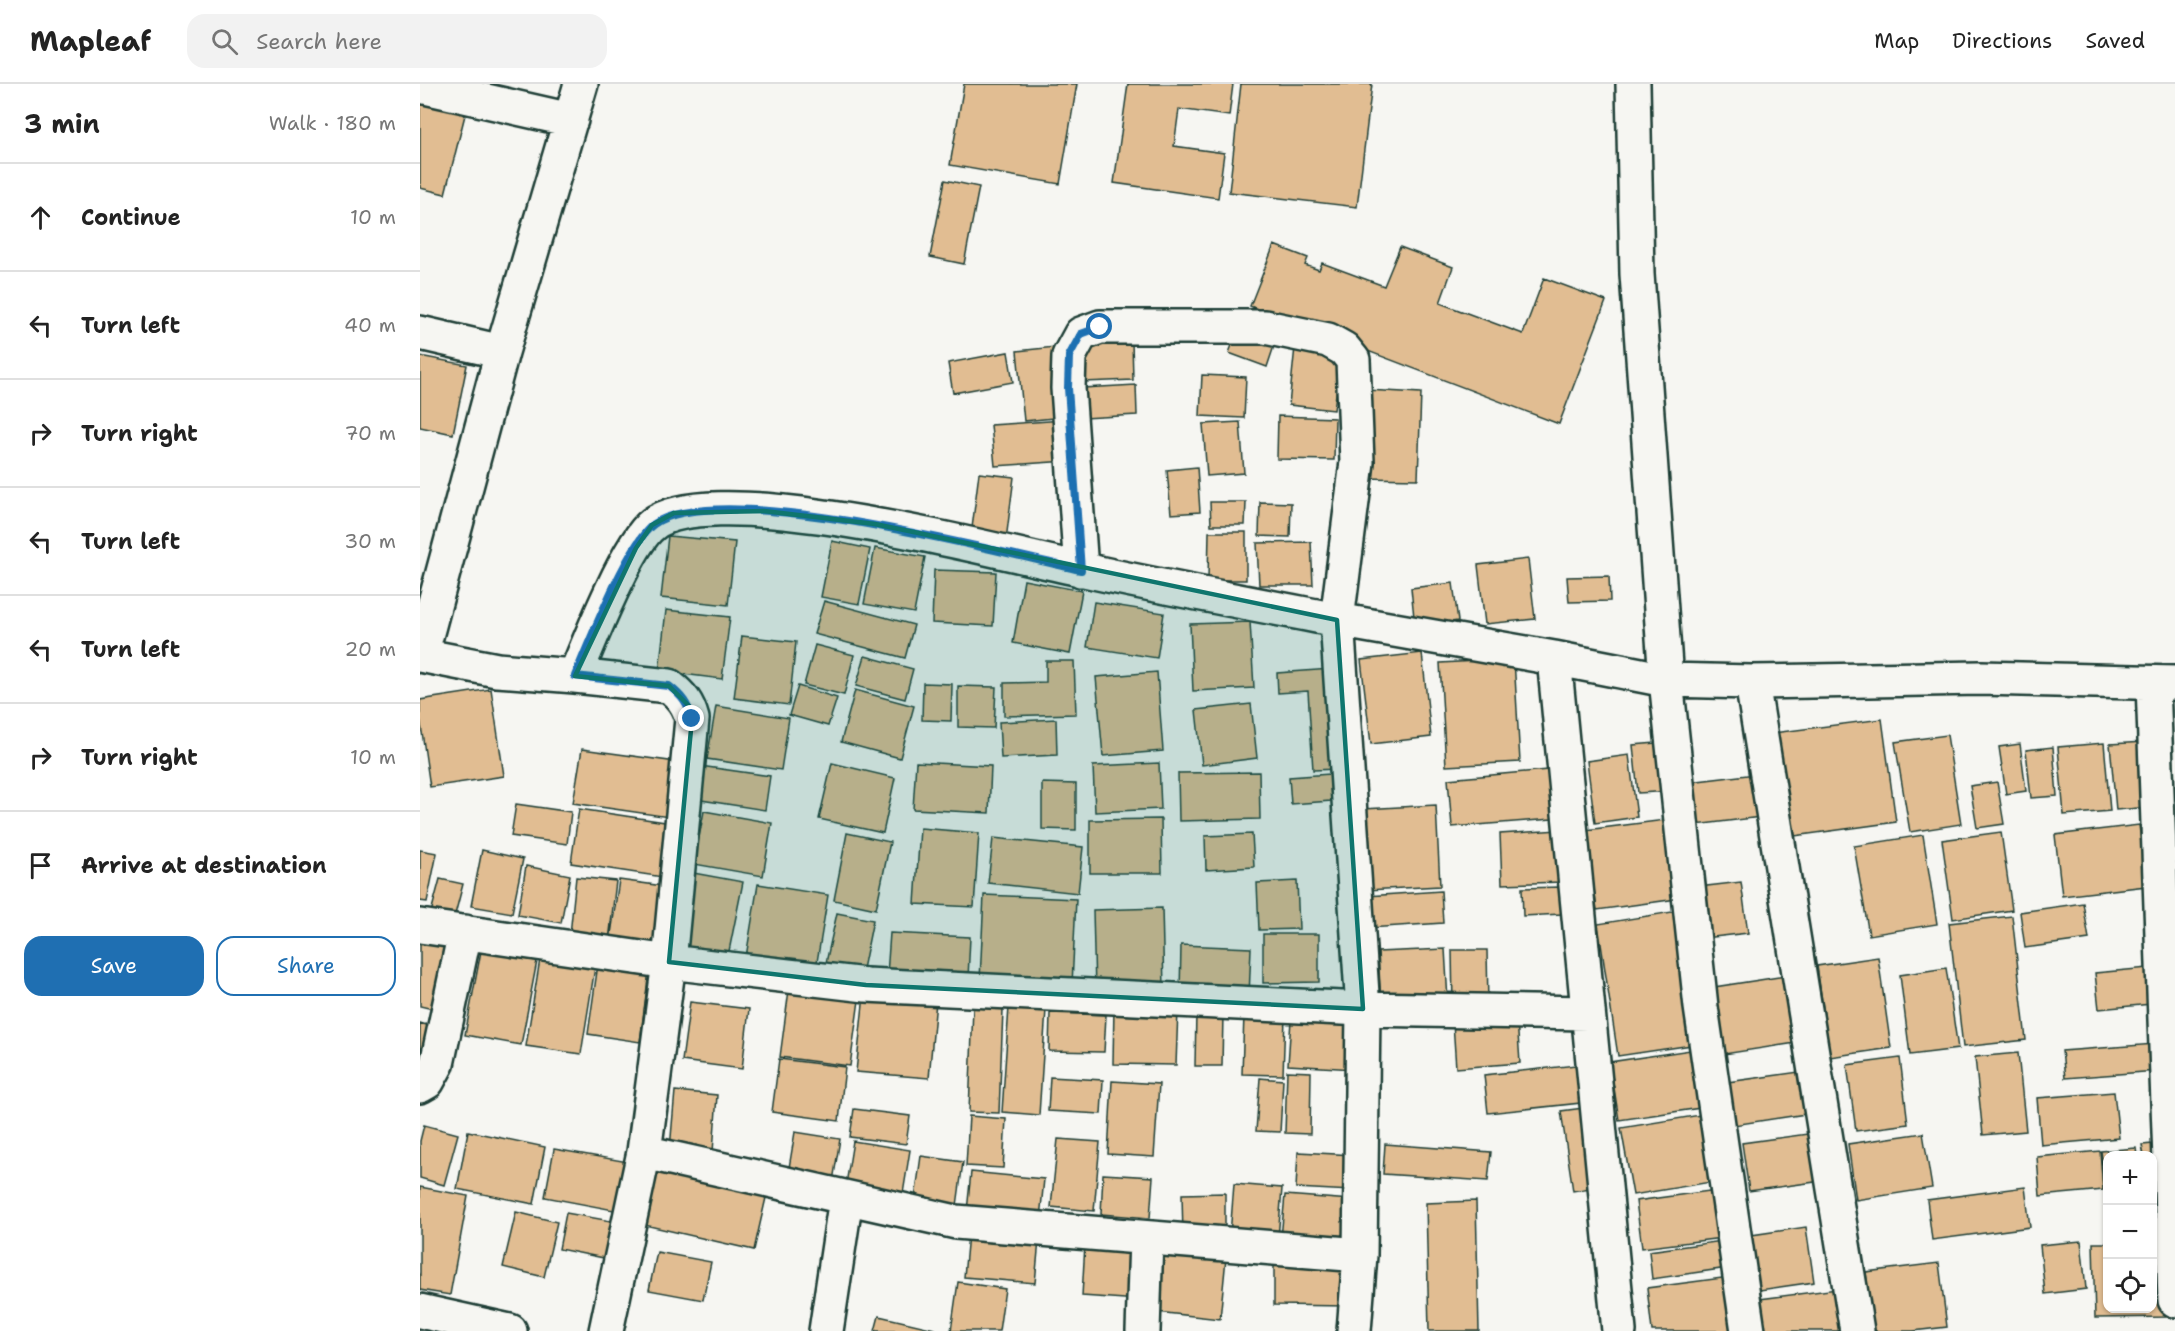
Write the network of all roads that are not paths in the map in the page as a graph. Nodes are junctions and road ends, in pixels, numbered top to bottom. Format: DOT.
graph roads {
  1 [pos="581,84"];
  2 [pos="1633,84"];
  3 [pos="420,86"];
  4 [pos="571,120"];
  5 [pos="420,333"];
  6 [pos="502,352"];
  7 [pos="1081,570"];
  8 [pos="1337,620"];
  9 [pos="421,655"];
  10 [pos="1554,658"];
  11 [pos="575,676"];
  12 [pos="1666,680"];
  13 [pos="1752,682"];
  14 [pos="2164,683"];
  15 [pos="420,926"];
  16 [pos="465,932"];
  17 [pos="669,962"];
  18 [pos="1363,1009"];
  19 [pos="1587,1013"];
  20 [pos="420,1086"];
  21 [pos="644,1152"];
  22 [pos="846,1198"];
  23 [pos="1146,1238"];
  24 [pos="1360,1255"];
  25 [pos="2175,1300"];
  26 [pos="420,1311"];
  27 [pos="510,1331"];
  28 [pos="606,1331"];
  29 [pos="826,1331"];
  30 [pos="1143,1331"];
  31 [pos="1354,1331"];
  32 [pos="1619,1331"];
  33 [pos="1748,1331"];
  34 [pos="1857,1331"];
  1 -- 4 [label="street"];
  2 -- 12 [label="street"];
  3 -- 4 [label="street"];
  4 -- 6 [label="street"];
  5 -- 6 [label="street"];
  6 -- 9 [label="street"];
  7 -- 8 [label="street"];
  7 -- 8 [label="street"];
  7 -- 11 [label="street"];
  8 -- 10 [label="street"];
  8 -- 18 [label="street"];
  9 -- 11 [label="street"];
  10 -- 12 [label="street"];
  10 -- 19 [label="street"];
  11 -- 17 [label="street"];
  12 -- 13 [label="street"];
  12 -- 33 [label="street"];
  13 -- 14 [label="street"];
  13 -- 34 [label="street"];
  14 -- 25 [label="street"];
  15 -- 16 [label="street"];
  16 -- 17 [label="street"];
  16 -- 20 [label="street"];
  17 -- 18 [label="street"];
  17 -- 21 [label="street"];
  18 -- 19 [label="street"];
  18 -- 24 [label="street"];
  19 -- 32 [label="street"];
  21 -- 22 [label="street"];
  21 -- 28 [label="street"];
  22 -- 23 [label="street"];
  22 -- 29 [label="street"];
  23 -- 24 [label="street"];
  23 -- 30 [label="street"];
  24 -- 31 [label="street"];
  26 -- 27 [label="street"];
}
